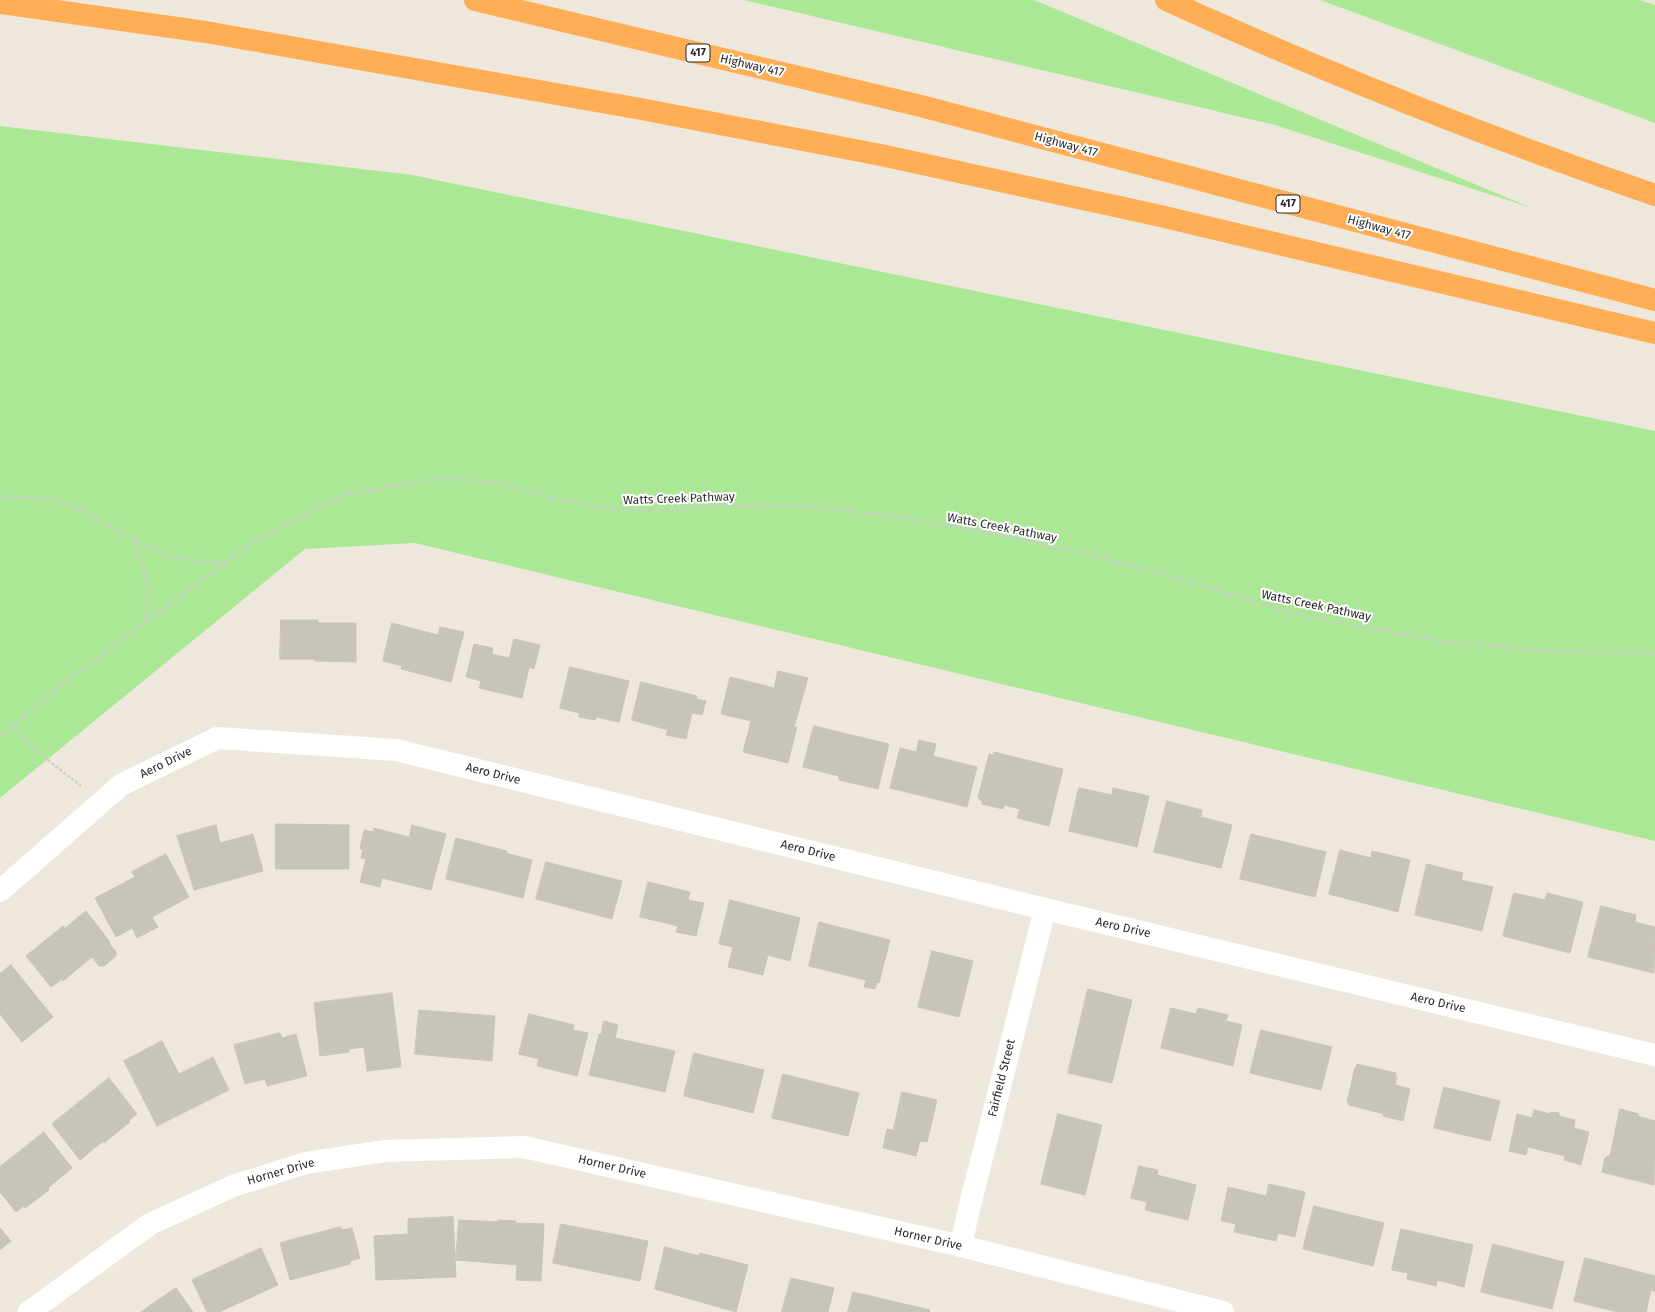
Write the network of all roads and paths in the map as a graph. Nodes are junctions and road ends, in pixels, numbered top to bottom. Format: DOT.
graph roads {
  1 [pos="475,0"];
  2 [pos="1166,0"];
  3 [pos="0,3"];
  4 [pos="1655,195"];
  5 [pos="1655,300"];
  6 [pos="1655,333"];
  7 [pos="0,496"];
  8 [pos="134,539"];
  9 [pos="228,561"];
  10 [pos="144,624"];
  11 [pos="1655,653"];
  12 [pos="11,726"];
  13 [pos="0,735"];
  14 [pos="102,802"];
  15 [pos="0,891"];
  16 [pos="1045,909"];
  17 [pos="1655,1055"];
  18 [pos="961,1246"];
  19 [pos="29,1312"];
  20 [pos="1223,1312"];
  1 -- 5 [label="highway, Highway 417 / 417"];
  2 -- 4 [label="highway"];
  3 -- 6 [label="highway"];
  7 -- 8 [label="path"];
  8 -- 9 [label="path"];
  8 -- 10 [label="path"];
  9 -- 10 [label="path, Watts Creek Pathway"];
  9 -- 11 [label="path, Watts Creek Pathway"];
  10 -- 12 [label="path, Watts Creek Pathway"];
  12 -- 13 [label="path, Watts Creek Pathway"];
  12 -- 14 [label="path"];
  14 -- 15 [label="street, Aero Drive"];
  14 -- 16 [label="street, Aero Drive"];
  16 -- 17 [label="street, Aero Drive"];
  16 -- 18 [label="street, Fairfield Street"];
  18 -- 19 [label="street, Horner Drive"];
  18 -- 20 [label="street, Horner Drive"];
}
